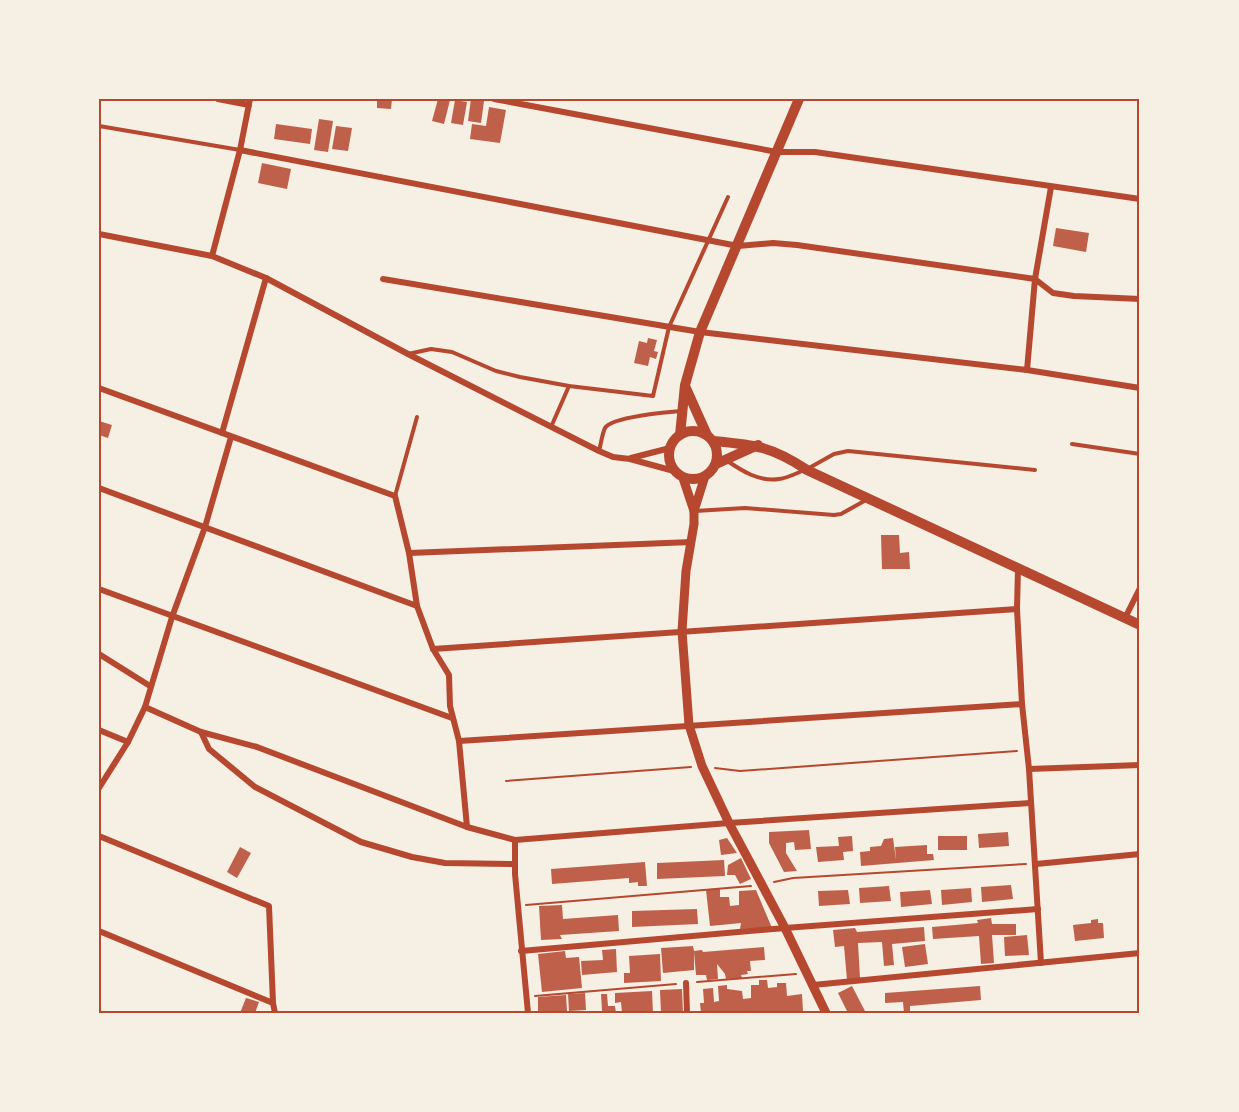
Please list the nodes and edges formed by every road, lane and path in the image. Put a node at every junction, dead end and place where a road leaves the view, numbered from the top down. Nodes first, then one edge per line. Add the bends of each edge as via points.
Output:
1 (218, 99) edge
2 (494, 99) edge
3 (799, 99) edge
4 (250, 102) edge
5 (99, 126) edge
6 (240, 150) junction
7 (777, 152) junction
8 (1051, 187) junction
9 (728, 197) dead end
10 (1140, 199) edge
11 (99, 234) edge
12 (710, 240) junction
13 (738, 246) junction
14 (212, 256) junction
15 (266, 278) junction
16 (383, 279) dead end
17 (1035, 279) junction
18 (1140, 299) edge
19 (669, 327) junction
20 (700, 332) junction
21 (408, 354) junction
22 (1027, 370) junction
23 (685, 385) junction
24 (569, 386) junction
25 (99, 388) edge
26 (1140, 388) edge
27 (682, 411) junction
28 (417, 417) dead end
29 (551, 427) junction
30 (222, 433) junction
31 (680, 435) junction
32 (231, 437) junction
33 (710, 438) junction
34 (1072, 444) dead end
35 (758, 445) junction
36 (670, 448) junction
37 (599, 451) junction
38 (1140, 454) edge
39 (630, 459) junction
40 (721, 462) junction
41 (807, 470) junction
42 (1035, 470) dead end
43 (679, 474) junction
44 (705, 477) junction
45 (99, 488) edge
46 (395, 496) junction
47 (870, 499) junction
48 (694, 511) junction
49 (205, 527) junction
50 (693, 542) junction
51 (409, 553) junction
52 (1018, 567) junction
53 (1140, 588) edge
54 (99, 589) edge
55 (417, 606) junction
56 (1017, 609) junction
57 (172, 617) junction
58 (1125, 618) junction
59 (1140, 625) edge
60 (682, 632) junction
61 (433, 649) junction
62 (99, 654) edge
63 (150, 686) junction
64 (1022, 704) junction
65 (145, 707) junction
66 (452, 718) junction
67 (689, 725) junction
68 (99, 730) edge
69 (201, 732) junction
70 (459, 741) junction
71 (128, 742) junction
72 (1027, 750) junction
73 (1140, 765) edge
74 (702, 766) junction
75 (1029, 769) junction
76 (506, 781) dead end
77 (99, 788) edge
78 (1030, 803) junction
79 (729, 823) junction
80 (467, 827) junction
81 (99, 836) edge
82 (515, 840) junction
83 (1140, 854) edge
84 (514, 864) junction
85 (1036, 864) junction
86 (761, 885) junction
87 (518, 906) junction
88 (1038, 909) junction
89 (785, 928) junction
90 (99, 931) edge
91 (521, 951) junction
92 (1140, 953) edge
93 (1041, 963) junction
94 (806, 973) junction
95 (686, 983) junction
96 (813, 985) junction
97 (526, 997) junction
98 (273, 1003) junction
99 (275, 1013) edge
100 (528, 1013) edge
101 (687, 1013) edge
102 (826, 1013) edge

1 - 4 street
2 - 7 street
3 - 7 main road
4 - 6 street
5 - 6 lane
6 - 12 street
6 - 14 street
7 - 8 street via 815,152
7 - 13 main road
8 - 10 street
8 - 17 street
9 - 12 lane
11 - 14 street
12 - 13 street
12 - 19 lane
13 - 17 street via 797,245
13 - 20 main road
14 - 15 street
15 - 21 street
15 - 30 street
16 - 19 street
17 - 18 street via 1053,293
17 - 22 street
19 - 20 street
19 - 24 lane via 653,396
20 - 22 street
20 - 23 main road
21 - 24 lane via 431,349 452,352 496,371
21 - 29 street
22 - 26 street
23 - 27 main road
23 - 33 main road
24 - 29 lane
25 - 30 street
27 - 31 main road
27 - 37 lane via 612,422 606,427
28 - 46 lane
29 - 37 street
30 - 32 street
31 - 33 main road via 693,431
31 - 36 main road
32 - 46 street
32 - 49 street
33 - 35 main road
33 - 40 main road
34 - 38 lane
35 - 40 main road
35 - 41 main road via 785,455
36 - 39 street
36 - 43 main road via 670,463
37 - 39 street
39 - 43 street
40 - 41 lane via 759,478 779,479
40 - 44 main road
41 - 42 lane via 834,454 848,451
41 - 47 main road
43 - 44 main road via 697,480
43 - 48 street
44 - 48 street
45 - 49 street
46 - 51 street
47 - 48 lane via 834,515 745,508
47 - 52 main road
48 - 50 street
49 - 55 street
49 - 57 street
50 - 51 street
50 - 60 street via 686,571
51 - 55 street
52 - 56 street
52 - 58 main road
53 - 58 street
54 - 57 street
55 - 61 street
56 - 60 street
56 - 64 street
57 - 63 street
57 - 66 street
58 - 59 main road
60 - 61 street
60 - 67 street
61 - 66 street via 449,675
62 - 63 street
63 - 65 street
64 - 67 street
64 - 72 street
65 - 69 street
65 - 71 street
66 - 70 street
67 - 70 street
67 - 74 street
68 - 71 street
69 - 80 street via 257,747
69 - 84 street via 209,749 255,787 361,842 445,863
70 - 80 street
71 - 77 street
72 - 74 path via 740,771
72 - 75 street
73 - 75 street
74 - 76 path
74 - 79 street
75 - 78 street
78 - 79 street
78 - 85 street
79 - 82 street
79 - 86 street
80 - 82 street
81 - 98 street via 269,906
82 - 84 street
83 - 85 street
84 - 87 street
85 - 86 path via 794,878
85 - 88 street
86 - 87 path
86 - 89 street
87 - 91 street
88 - 89 street
88 - 93 street
89 - 91 street
89 - 94 street
90 - 98 street
91 - 97 street
92 - 93 street
93 - 96 street
94 - 95 path
94 - 96 street
95 - 97 path
95 - 101 street
96 - 102 street
97 - 100 street
98 - 99 street

